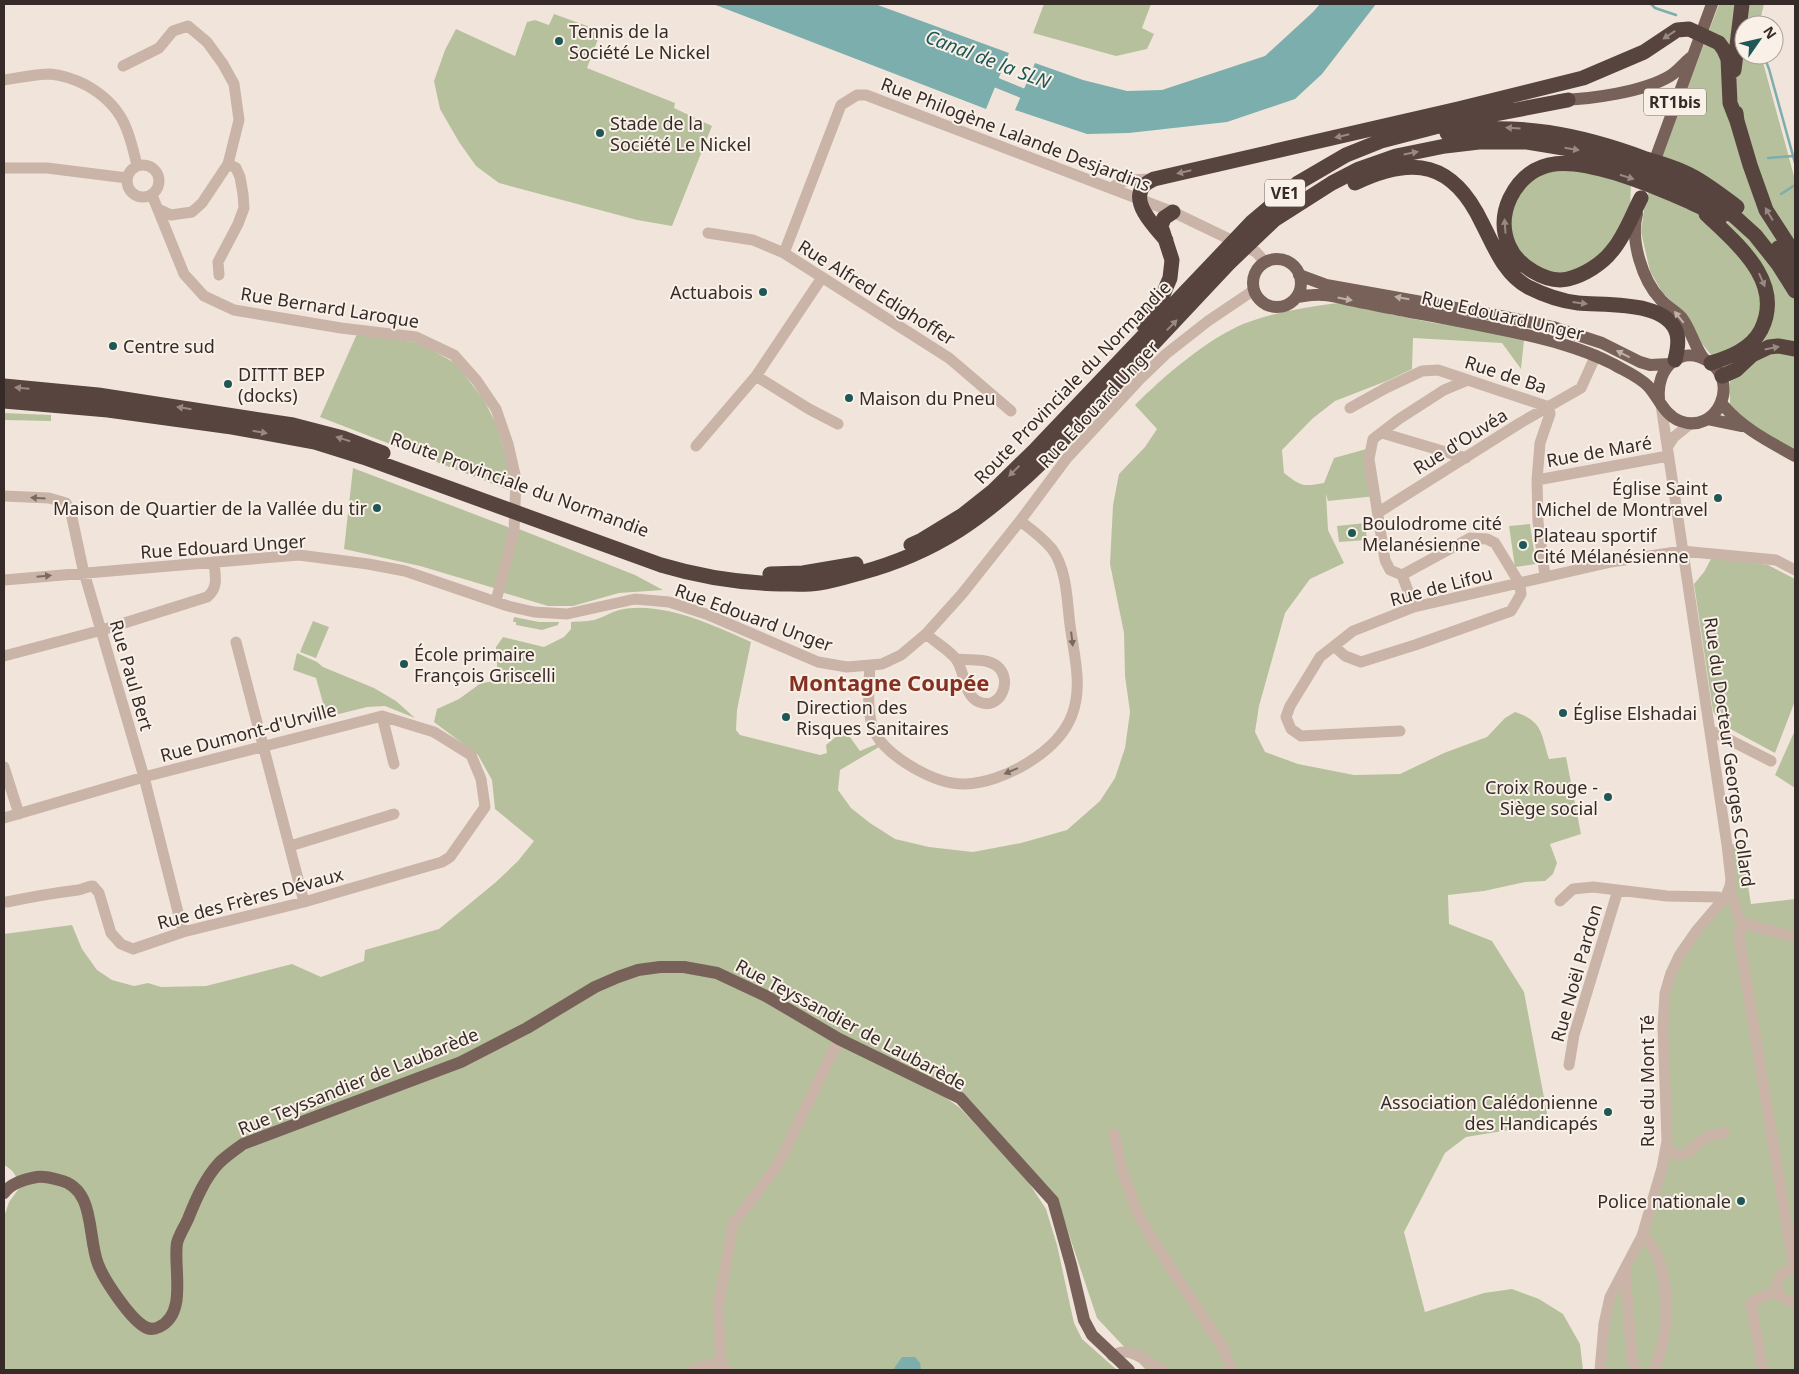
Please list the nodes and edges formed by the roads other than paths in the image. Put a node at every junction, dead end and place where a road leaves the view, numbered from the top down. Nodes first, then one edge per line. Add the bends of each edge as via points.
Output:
1 (1742, 4) edge
2 (1710, 7) edge
3 (1693, 52) junction
4 (122, 66) dead end
5 (4, 80) edge
6 (1568, 100) junction
7 (1458, 109) junction
8 (1737, 121) junction
9 (228, 164) junction
10 (137, 166) junction
11 (4, 168) edge
12 (1321, 170) junction
13 (127, 178) junction
14 (1154, 179) junction
15 (1112, 188) junction
16 (152, 195) junction
17 (1642, 195) junction
18 (1139, 199) junction
19 (1695, 205) junction
20 (158, 209) junction
21 (1173, 212) junction
22 (1274, 220) junction
23 (1482, 222) junction
24 (1257, 226) junction
25 (1634, 226) junction
26 (708, 234) dead end
27 (1166, 240) junction
28 (784, 253) junction
29 (1795, 255) edge
30 (1223, 261) junction
31 (1266, 262) junction
32 (1795, 272) edge
33 (219, 275) dead end
34 (1300, 275) junction
35 (821, 278) junction
36 (1254, 290) junction
37 (1795, 291) edge
38 (1297, 297) junction
39 (1795, 305) edge
40 (1795, 349) edge
41 (1596, 355) junction
42 (1120, 360) junction
43 (1707, 361) junction
44 (1672, 362) junction
45 (756, 376) junction
46 (1722, 376) junction
47 (1468, 380) junction
48 (4, 386) edge
49 (4, 401) edge
50 (1660, 402) junction
51 (1722, 404) junction
52 (1549, 407) junction
53 (1350, 408) dead end
54 (4, 409) edge
55 (1011, 411) dead end
56 (148, 415) junction
57 (1708, 419) junction
58 (838, 424) dead end
59 (1690, 424) junction
60 (1744, 427) junction
61 (1382, 433) junction
62 (696, 446) dead end
63 (1668, 451) junction
64 (1795, 456) edge
65 (1466, 458) junction
66 (1537, 480) junction
67 (4, 496) edge
68 (1379, 512) junction
69 (1020, 521) junction
70 (1682, 551) junction
71 (214, 562) junction
72 (1795, 570) edge
73 (84, 573) junction
74 (1402, 575) junction
75 (1545, 576) junction
76 (4, 580) edge
77 (1520, 584) junction
78 (496, 601) junction
79 (1414, 607) junction
80 (102, 630) junction
81 (926, 634) junction
82 (236, 642) dead end
83 (1335, 647) junction
84 (4, 656) edge
85 (956, 659) junction
86 (870, 665) junction
87 (382, 716) junction
88 (1710, 730) junction
89 (1400, 731) dead end
90 (262, 746) junction
91 (1771, 761) dead end
92 (394, 764) dead end
93 (4, 767) edge
94 (144, 777) junction
95 (19, 814) junction
96 (394, 814) dead end
97 (4, 818) edge
98 (290, 846) junction
99 (1618, 890) junction
100 (1729, 890) junction
101 (1560, 901) dead end
102 (1722, 901) junction
103 (7, 902) dead end
104 (304, 902) junction
105 (1742, 923) junction
106 (183, 932) junction
107 (1795, 937) edge
108 (839, 1039) junction
109 (1569, 1065) dead end
110 (1724, 1133) dead end
111 (1114, 1134) dead end
112 (1665, 1151) junction
113 (4, 1193) edge
114 (1642, 1236) junction
115 (1625, 1270) junction
116 (1795, 1270) edge
117 (1778, 1291) junction
118 (1795, 1302) edge
119 (1112, 1356) junction
120 (723, 1366) edge
121 (693, 1370) edge
122 (1129, 1370) edge
123 (1162, 1370) edge
124 (1232, 1370) edge
125 (1600, 1370) edge
126 (1636, 1370) edge
127 (1654, 1370) edge
128 (1763, 1370) edge

1 - 8 highway via 1733,81
2 - 3 main road, RT1bis
3 - 6 main road via 1671,76 1648,86
3 - 17 main road, RT1bis
4 - 9 street via 159,48 173,30 188,26 207,42 234,84 239,120
5 - 10 street via 50,74 78,81 102,94 126,126
6 - 7 main road
6 - 12 highway via 1381,140
8 -> 7 highway via 1730,103 1728,59 1724,50 1718,43 1689,29 1677,30 1644,52 1583,78
7 -> 14 highway
29 -> 8 highway via 1766,210
9 - 20 street via 202,204 192,212 171,215
9 - 33 street via 236,168 240,177 244,208 218,262
10 - 13 street
10 - 16 street via 152,168 158,176 158,187
11 - 13 street via 47,168
12 - 24 highway, VE1 via 1298,183
32 -> 12 highway via 1768,234 1742,210 1687,173 1574,136 1503,128 1464,130 1394,145
13 - 16 street via 132,193 141,197
14 - 15 street via 1119,182
14 - 18 highway via 1142,188
15 - 18 street, Rue Philogène Lalande Desjardins
15 - 28 street, Rue Philogène Lalande Desjardins via 893,104 857,95 841,105
16 - 20 street, Rue Bernard Laroque
17 -> 19 highway via 1613,250 1594,268 1566,280 1531,270 1520,262 1509,246 1504,230 1508,202 1526,175 1543,166 1562,163 1594,167 1631,178
17 - 25 main road, RT1bis
18 - 21 street, Rue Philogène Lalande Desjardins
18 - 27 highway
19 - 39 highway via 1714,213 1741,233 1758,250
19 -> 43 highway via 1735,242 1760,276 1768,295 1765,321 1759,333 1740,351 1722,360
20 - 78 street, Rue Bernard Laroque via 184,274 204,296 234,310 416,337 454,355 478,381 496,409 516,479 514,530
21 - 27 highway via 1164,218 1161,226
21 - 31 street, Rue Philogène Lalande Desjardins via 1256,252
22 - 23 highway via 1366,178 1396,168 1422,166 1446,176 1457,185
22 - 24 highway, Route Provinciale du Normandie
22 -> 37 highway, Route Provinciale du Normandie via 1332,183 1396,156 1479,142 1527,142 1582,151 1677,182 1704,196 1755,235
23 - 25 highway via 1504,253 1525,274 1536,283 1560,288 1580,286 1608,269 1619,257
23 -> 44 highway via 1499,257 1524,285 1554,298 1640,307 1664,317 1677,335
24 - 30 highway, Route Provinciale du Normandie
43 -> 25 main road via 1697,349 1682,318 1662,301 1648,281 1640,263
26 - 28 street, Rue Alfred Edighoffer via 753,240
27 - 42 highway via 1172,260 1170,278 1162,297
28 - 35 street, Rue Alfred Edighoffer
30 - 42 highway, Route Provinciale du Normandie
56 -> 30 highway, Route Provinciale du Normandie via 316,442 616,550 695,575 760,584 825,582 887,566 949,537 981,516 1043,461
31 - 34 main road via 1284,260
31 - 36 main road via 1255,274
34 - 38 main road via 1301,287
44 -> 34 main road, Rue Edouard Unger via 1650,365 1602,343 1553,327 1326,285
35 - 45 street
35 - 55 street, Rue Alfred Edighoffer via 949,358
36 - 38 main road via 1263,303 1278,308
36 - 69 street, Rue Edouard Unger via 1166,354 1140,379 1067,458
38 -> 41 main road, Rue Edouard Unger via 1324,295 1456,320 1548,339
46 -> 40 highway via 1769,347
41 - 50 main road, Rue Edouard Unger via 1636,376
41 - 52 street, Rue d'Ouvéa via 1581,388
42 -> 48 highway, Route Provinciale du Normandie via 992,492 941,529 887,555 847,567 762,574 696,565 586,532 344,438 293,425 98,395
43 - 44 main road via 1694,356
43 - 46 main road
44 - 50 main road via 1659,379
45 - 58 street
45 - 62 street
46 - 51 main road via 1725,392
47 - 52 street, Rue de Ba
47 - 53 street, Rue de Ba via 1438,370 1422,371
47 - 61 street via 1444,390
49 - 56 highway, Route Provinciale du Normandie
50 - 59 main road via 1673,418
50 - 63 street, Rue du Docteur Georges Collard
51 - 57 main road
51 - 60 main road
52 - 65 street, Rue d'Ouvéa
52 - 66 street, Rue de Ba via 1550,414 1540,443
54 - 56 highway via 110,416
57 - 59 main road
57 - 60 main road
59 - 63 street via 1678,433
60 - 64 main road
61 - 65 street
61 - 68 street via 1373,439 1369,460
63 - 66 street, Rue de Maré
63 - 70 street, Rue du Docteur Georges Collard
65 - 68 street, Rue d'Ouvéa
66 - 75 street, Rue de Ba
73 -> 67 street, Rue Paul Bert via 66,503 48,498
68 - 74 street via 1385,560 1390,570
69 - 81 street, Rue Edouard Unger
69 -> 86 street via 1051,547 1060,565 1078,684 1072,715 1063,732 1047,750 1022,766 991,779 965,784 945,782 922,773 892,753 875,732 869,708
70 - 72 street, Rue de Lifou via 1776,560
70 - 75 street, Rue de Lifou
70 - 88 street, Rue du Docteur Georges Collard
71 - 73 street, Rue Edouard Unger
71 - 78 street, Rue Edouard Unger via 299,555 368,564 430,578
71 - 80 street via 216,585 207,597
76 -> 73 street, Rue Edouard Unger
73 - 80 street, Rue Paul Bert
74 - 77 street via 1470,538 1476,538 1495,543
74 - 79 street
75 - 77 street, Rue de Lifou
77 - 79 street, Rue de Lifou
77 - 83 street via 1521,594 1511,611 1415,646 1361,662 1345,656
78 - 86 street, Rue Edouard Unger via 534,612 559,614 635,599 669,602 706,614 818,662 847,667
79 - 83 street, Rue de Lifou via 1354,631
80 - 84 street
80 - 94 street, Rue Paul Bert
81 - 85 street
81 - 86 street, Rue Edouard Unger via 901,655 882,664
82 - 90 street
83 - 89 street, Rue de Lifou via 1320,657 1290,706 1286,717 1291,729 1300,736
85 - 85 street via 972,697 991,703 1001,696 1006,686 998,667
87 - 90 street, Rue Dumont-d'Urville
87 - 92 street
87 - 104 street, Rue des Frères Dévaux via 434,732 471,755 481,779 485,807 450,857 432,866
88 - 91 street
88 - 100 street, Rue du Docteur Georges Collard via 1727,845
90 - 94 street, Rue Dumont-d'Urville
90 - 98 street
93 - 95 street
94 - 95 street, Rue Dumont-d'Urville
94 - 106 street, Rue Paul Bert
95 - 97 street, Rue Dumont-d'Urville
96 - 98 street
98 - 104 street
99 - 101 street via 1593,886 1573,889
99 - 102 street via 1667,896 1718,897
99 - 109 street, Rue Noël Pardon via 1574,1035
100 - 102 street, Rue du Mont Té
100 - 105 street, Rue du Docteur Georges Collard
102 - 112 street, Rue du Mont Té via 1679,956 1665,993
103 - 106 street, Rue des Frères Dévaux via 93,886 99,894 110,933 121,944 133,949
104 - 106 street, Rue des Frères Dévaux
105 - 107 street
105 - 116 street, Rue du Docteur Georges Collard via 1740,943
108 - 113 main road, Rue Teyssandier de Laubarède via 766,996 717,974 684,967 660,967 618,977 461,1062 243,1144 219,1163 200,1191 177,1242 175,1308 170,1320 151,1329 142,1326 106,1280 98,1263 82,1195 74,1187 43,1176 16,1183
108 - 119 main road, Rue Teyssandier de Laubarède via 960,1098 1053,1201 1084,1320 1092,1335
108 - 120 street via 778,1165 733,1224 718,1307
110 - 112 street via 1700,1141 1688,1153 1679,1155
111 - 124 street via 1122,1172 1138,1214 1223,1348
112 - 114 street, Rue du Mont Té
114 - 115 street, Rue du Mont Té
114 - 127 street via 1650,1244 1659,1264 1666,1302 1665,1330
115 - 125 street, Rue du Mont Té via 1609,1302
115 - 126 street via 1632,1358
116 - 117 street via 1780,1276
117 - 118 street via 1785,1300
117 - 128 street via 1751,1303
119 - 122 main road, Rue Teyssandier de Laubarède
119 - 123 street via 1121,1351 1130,1352
120 - 121 street

